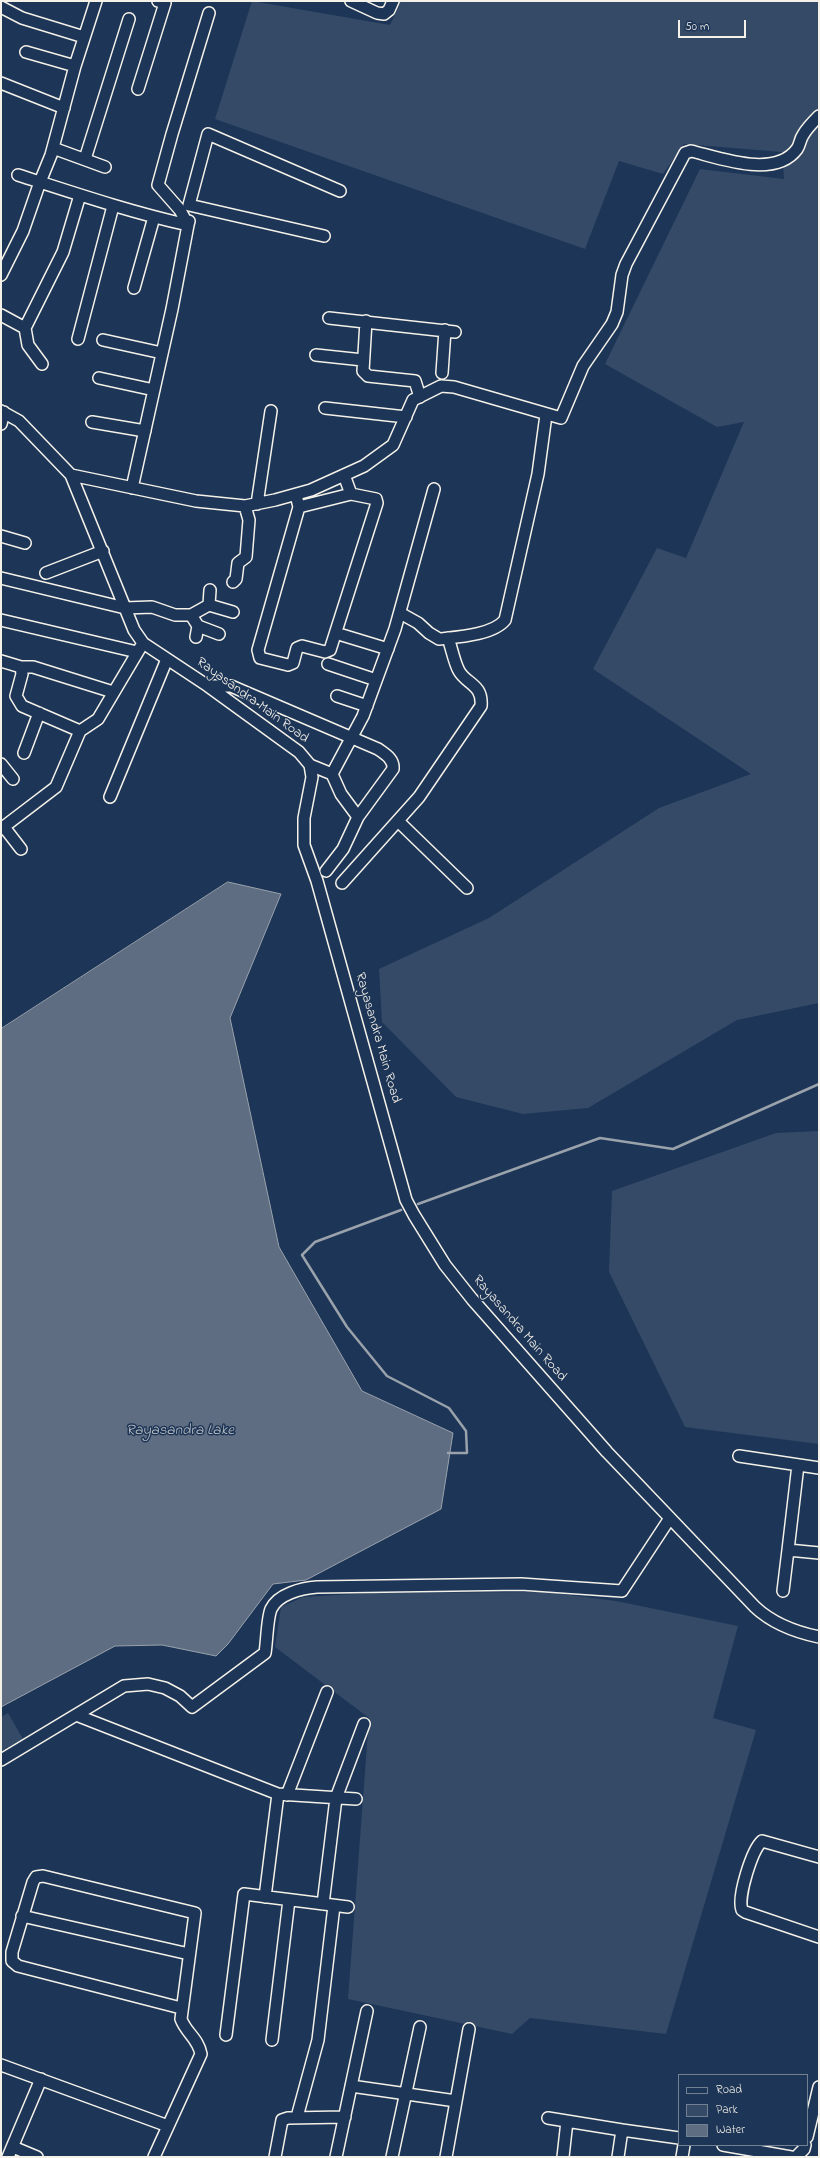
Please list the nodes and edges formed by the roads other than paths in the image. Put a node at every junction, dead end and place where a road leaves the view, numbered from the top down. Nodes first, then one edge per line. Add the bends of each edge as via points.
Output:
1 (96, 1) edge
2 (158, 1) edge
3 (351, 1) edge
4 (393, 1) edge
5 (1, 7) edge
6 (209, 13) dead end
7 (129, 19) dead end
8 (84, 37) junction
9 (26, 52) dead end
10 (75, 66) junction
11 (1, 83) edge
12 (138, 89) dead end
13 (64, 108) junction
14 (819, 116) edge
15 (53, 148) junction
16 (85, 159) junction
17 (105, 167) dead end
18 (18, 175) dead end
19 (40, 182) junction
20 (340, 191) dead end
21 (80, 195) junction
22 (113, 206) junction
23 (195, 207) junction
24 (154, 217) junction
25 (188, 225) junction
26 (324, 236) dead end
27 (1, 275) edge
28 (134, 288) dead end
29 (1, 315) edge
30 (329, 318) dead end
31 (366, 321) junction
32 (25, 328) junction
33 (78, 339) dead end
34 (103, 340) dead end
35 (162, 353) junction
36 (316, 355) dead end
37 (363, 360) junction
38 (42, 364) dead end
39 (442, 373) dead end
40 (99, 378) dead end
41 (154, 390) junction
42 (420, 397) junction
43 (325, 408) dead end
44 (271, 411) dead end
45 (3, 412) edge
46 (546, 415) junction
47 (406, 417) junction
48 (92, 422) dead end
49 (1, 424) edge
50 (145, 431) junction
51 (71, 474) junction
52 (344, 475) junction
53 (132, 488) junction
54 (434, 490) dead end
55 (351, 494) junction
56 (296, 495) junction
57 (257, 504) junction
58 (245, 506) junction
59 (299, 507) junction
60 (1, 536) edge
61 (25, 543) dead end
62 (103, 551) junction
63 (46, 573) dead end
64 (1, 578) edge
65 (233, 582) dead end
66 (210, 590) dead end
67 (209, 605) junction
68 (125, 608) junction
69 (233, 612) dead end
70 (400, 614) junction
71 (191, 615) junction
72 (1, 620) edge
73 (198, 626) junction
74 (219, 634) dead end
75 (342, 635) dead end
76 (196, 637) dead end
77 (448, 638) junction
78 (143, 643) junction
79 (388, 649) junction
80 (136, 652) junction
81 (167, 659) junction
82 (1, 661) edge
83 (328, 664) dead end
84 (21, 668) junction
85 (376, 680) junction
86 (208, 686) junction
87 (113, 692) junction
88 (337, 696) dead end
89 (367, 706) junction
90 (39, 713) junction
91 (80, 731) junction
92 (351, 738) junction
93 (24, 753) dead end
94 (1, 764) edge
95 (310, 765) junction
96 (332, 774) junction
97 (13, 779) dead end
98 (110, 797) dead end
99 (358, 818) junction
100 (398, 821) junction
101 (2, 828) edge
102 (21, 849) dead end
103 (326, 871) dead end
104 (342, 883) dead end
105 (467, 888) dead end
106 (739, 1456) dead end
107 (798, 1465) junction
108 (819, 1468) edge
109 (670, 1518) junction
110 (788, 1550) junction
111 (819, 1553) edge
112 (783, 1591) dead end
113 (819, 1637) edge
114 (327, 1692) dead end
115 (76, 1715) junction
116 (364, 1724) dead end
117 (1, 1760) edge
118 (282, 1795) junction
119 (336, 1798) junction
120 (356, 1799) dead end
121 (819, 1857) edge
122 (265, 1897) junction
123 (289, 1900) junction
124 (329, 1905) junction
125 (348, 1907) dead end
126 (22, 1916) junction
127 (819, 1937) edge
128 (189, 1954) junction
129 (181, 2008) junction
130 (367, 2011) dead end
131 (420, 2027) dead end
132 (469, 2029) dead end
133 (226, 2035) dead end
134 (272, 2040) dead end
135 (1, 2065) edge
136 (41, 2079) junction
137 (351, 2086) junction
138 (819, 2087) edge
139 (406, 2094) junction
140 (456, 2101) junction
141 (297, 2117) junction
142 (345, 2117) junction
143 (548, 2118) dead end
144 (567, 2121) junction
145 (168, 2126) junction
146 (622, 2130) junction
147 (808, 2133) edge
148 (678, 2138) edge
149 (684, 2146) edge
150 (725, 2146) edge
151 (805, 2146) edge
152 (10, 2152) edge
153 (735, 2152) edge
154 (37, 2157) edge
155 (154, 2157) edge
156 (275, 2157) edge
157 (336, 2157) edge
158 (392, 2157) edge
159 (446, 2157) edge
160 (563, 2157) edge
161 (618, 2157) edge
162 (682, 2157) edge
163 (787, 2157) edge
164 (791, 2157) edge
165 (796, 2157) edge

1 - 8 street
2 - 12 street via 165,3
3 - 4 street via 384,14
5 - 8 street via 22,18
6 - 25 street via 158,185 180,210
7 - 16 street
8 - 10 street
9 - 10 street
10 - 13 street
11 - 13 street
13 - 15 street
14 - 46 street via 803,133 797,149 787,158 771,165 757,166 691,151 685,153 626,264 617,312 612,324 583,366 564,414 561,418
15 - 16 street
15 - 19 street
16 - 17 street
18 - 19 street
19 - 21 street
19 - 27 street via 23,231
20 - 23 street via 208,134 189,205
21 - 22 street
21 - 32 street via 64,252
22 - 24 street
22 - 33 street
23 - 25 street
23 - 26 street
24 - 25 street
24 - 28 street
25 - 35 street
29 - 32 street
30 - 31 street
31 - 37 street
31 - 39 street via 450,331
32 - 38 street via 28,345
34 - 35 street
35 - 41 street
36 - 37 street
37 - 42 street via 363,371 368,376 415,381
40 - 41 street
41 - 50 street
42 - 46 street via 441,386 454,387
42 - 47 street via 413,400
43 - 47 street
44 - 57 street
45 - 49 street
45 - 51 street, Rayasandra Main Road via 19,421
46 - 77 street via 536,480 505,620 493,629
47 - 52 street via 393,445 364,466
48 - 50 street
50 - 53 street
51 - 53 street
51 - 62 street, Rayasandra Main Road
52 - 55 street
52 - 56 street
53 - 58 street via 196,501
54 - 70 street
55 - 59 street
55 - 59 street via 376,499 377,503 330,650 325,652 302,646 297,648 293,662 288,665 260,658 258,650
56 - 57 street
56 - 59 street
57 - 58 street
58 - 65 street via 249,520 246,557 238,564 236,579
60 - 61 street
62 - 63 street
62 - 68 street, Rayasandra Main Road
64 - 68 street
66 - 67 street
67 - 69 street
67 - 71 street
68 - 71 street via 152,607 175,615
68 - 78 street, Rayasandra Main Road via 134,630
70 - 77 street via 418,622 439,639
70 - 79 street
71 - 73 street
72 - 80 street
73 - 74 street
73 - 76 street
75 - 79 street
77 - 100 street via 459,672 473,683 482,699 481,706 419,797
78 - 80 street
78 - 81 street, Rayasandra Main Road
79 - 85 street
80 - 87 street
81 - 86 street, Rayasandra Main Road
81 - 98 street
82 - 84 street
83 - 85 street
84 - 87 street via 33,666
84 - 90 street via 17,701
85 - 89 street
86 - 92 street via 231,686
86 - 95 street, Rayasandra Main Road via 299,752
87 - 91 street via 98,719
88 - 89 street
89 - 92 street
90 - 91 street
90 - 93 street
91 - 101 street via 56,787
92 - 96 street
92 - 99 street via 378,749 389,756 394,764
94 - 97 street
95 - 96 street
95 - 109 street, Rayasandra Main Road via 312,777 304,818 304,846 317,881 406,1200 445,1265 472,1299 606,1452
96 - 99 street via 341,794
99 - 103 street via 343,849
100 - 104 street
100 - 105 street
101 - 102 street
106 - 107 street
107 - 108 street
107 - 110 street
109 - 113 street, Rayasandra Main Road via 758,1610 788,1629
109 - 115 street via 622,1591 521,1584 302,1589 287,1595 271,1609 265,1653 192,1707 172,1691 157,1685 140,1683 124,1686
110 - 111 street
110 - 112 street
114 - 118 street
115 - 117 street
115 - 118 street
116 - 119 street
118 - 119 street
118 - 122 street
119 - 120 street
119 - 124 street
121 - 127 street via 762,1841 756,1850 740,1899 742,1910 745,1912
122 - 123 street
122 - 133 street via 244,1894
123 - 124 street
123 - 134 street
124 - 125 street
124 - 141 street via 318,2040
126 - 128 street
126 - 128 street via 33,1882 36,1877 43,1876 190,1910 195,1913
126 - 129 street via 12,1952 12,1961 18,1966
128 - 129 street
129 - 145 street via 184,2026 199,2043 201,2054
130 - 137 street
131 - 139 street
132 - 140 street
135 - 136 street
136 - 145 street
136 - 152 street
137 - 139 street
137 - 142 street
138 - 147 street
139 - 140 street
139 - 158 street
140 - 159 street
141 - 142 street
141 - 156 street via 282,2120
142 - 157 street
143 - 144 street
144 - 146 street
144 - 160 street
145 - 155 street
146 - 148 street
146 - 161 street
149 - 162 street
150 - 153 street
151 - 165 street
152 - 154 street
153 - 163 street
163 - 164 street

